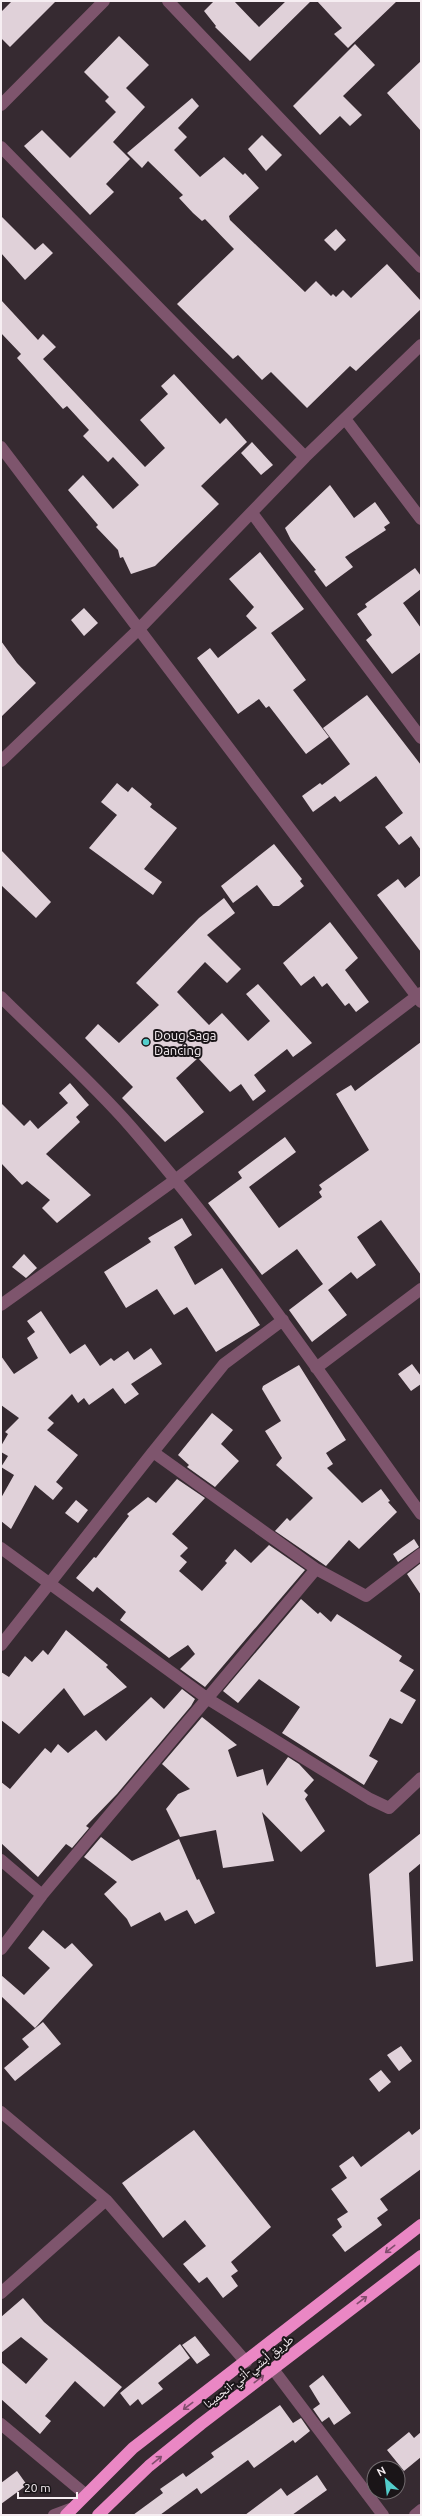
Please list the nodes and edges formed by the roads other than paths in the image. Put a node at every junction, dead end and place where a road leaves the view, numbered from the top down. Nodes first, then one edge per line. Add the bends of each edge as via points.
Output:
1 (104, 1) edge
2 (168, 1) edge
3 (1, 105) edge
4 (1, 147) edge
5 (421, 267) edge
6 (421, 345) edge
7 (346, 420) junction
8 (1, 447) edge
9 (305, 457) junction
10 (252, 513) junction
11 (421, 519) edge
12 (139, 628) junction
13 (421, 738) edge
14 (1, 761) edge
15 (1, 997) edge
16 (420, 997) edge
17 (174, 1180) junction
18 (421, 1289) edge
19 (1, 1304) edge
20 (283, 1320) junction
21 (316, 1368) junction
22 (153, 1452) junction
23 (421, 1514) edge
24 (1, 1548) edge
25 (421, 1554) edge
26 (316, 1569) junction
27 (48, 1584) junction
28 (1, 1645) edge
29 (208, 1699) junction
30 (421, 1778) edge
31 (1, 1860) edge
32 (42, 1895) junction
33 (1, 1949) edge
34 (1, 2112) edge
35 (106, 2200) junction
36 (421, 2225) edge
37 (421, 2256) edge
38 (1, 2293) edge
39 (246, 2362) junction
40 (273, 2369) junction
41 (1, 2424) edge
42 (85, 2494) junction
43 (421, 2510) edge
44 (68, 2512) edge
45 (54, 2515) edge
46 (98, 2515) edge
47 (383, 2515) edge
48 (415, 2515) edge

1 - 3 street
2 - 5 street
4 - 9 street
6 - 7 street
7 - 9 street
7 - 11 street
8 - 12 street
9 - 10 street
10 - 12 street
10 - 13 street
12 - 14 street
12 - 16 street
15 - 17 street via 130,1126
16 - 17 street
17 - 19 street
17 - 20 street
18 - 21 street
20 - 21 street
20 - 22 street via 224,1364
21 - 23 street
22 - 26 street
22 - 27 street
24 - 27 street
25 - 26 street via 366,1596
26 - 29 street
27 - 28 street
27 - 29 street
29 - 30 street via 370,1799 389,1808
29 - 32 street
31 - 32 street
32 - 33 street
34 - 35 street
35 - 38 street
35 - 39 street
36 -> 39 highway
40 -> 37 highway, طريق أبشي-أتي-انجمينا
39 -> 42 highway via 133,2448
46 -> 40 highway, طريق أبشي-أتي-انجمينا via 149,2466
40 - 47 street
41 - 42 street
42 - 44 highway
43 - 48 street
44 - 45 street

